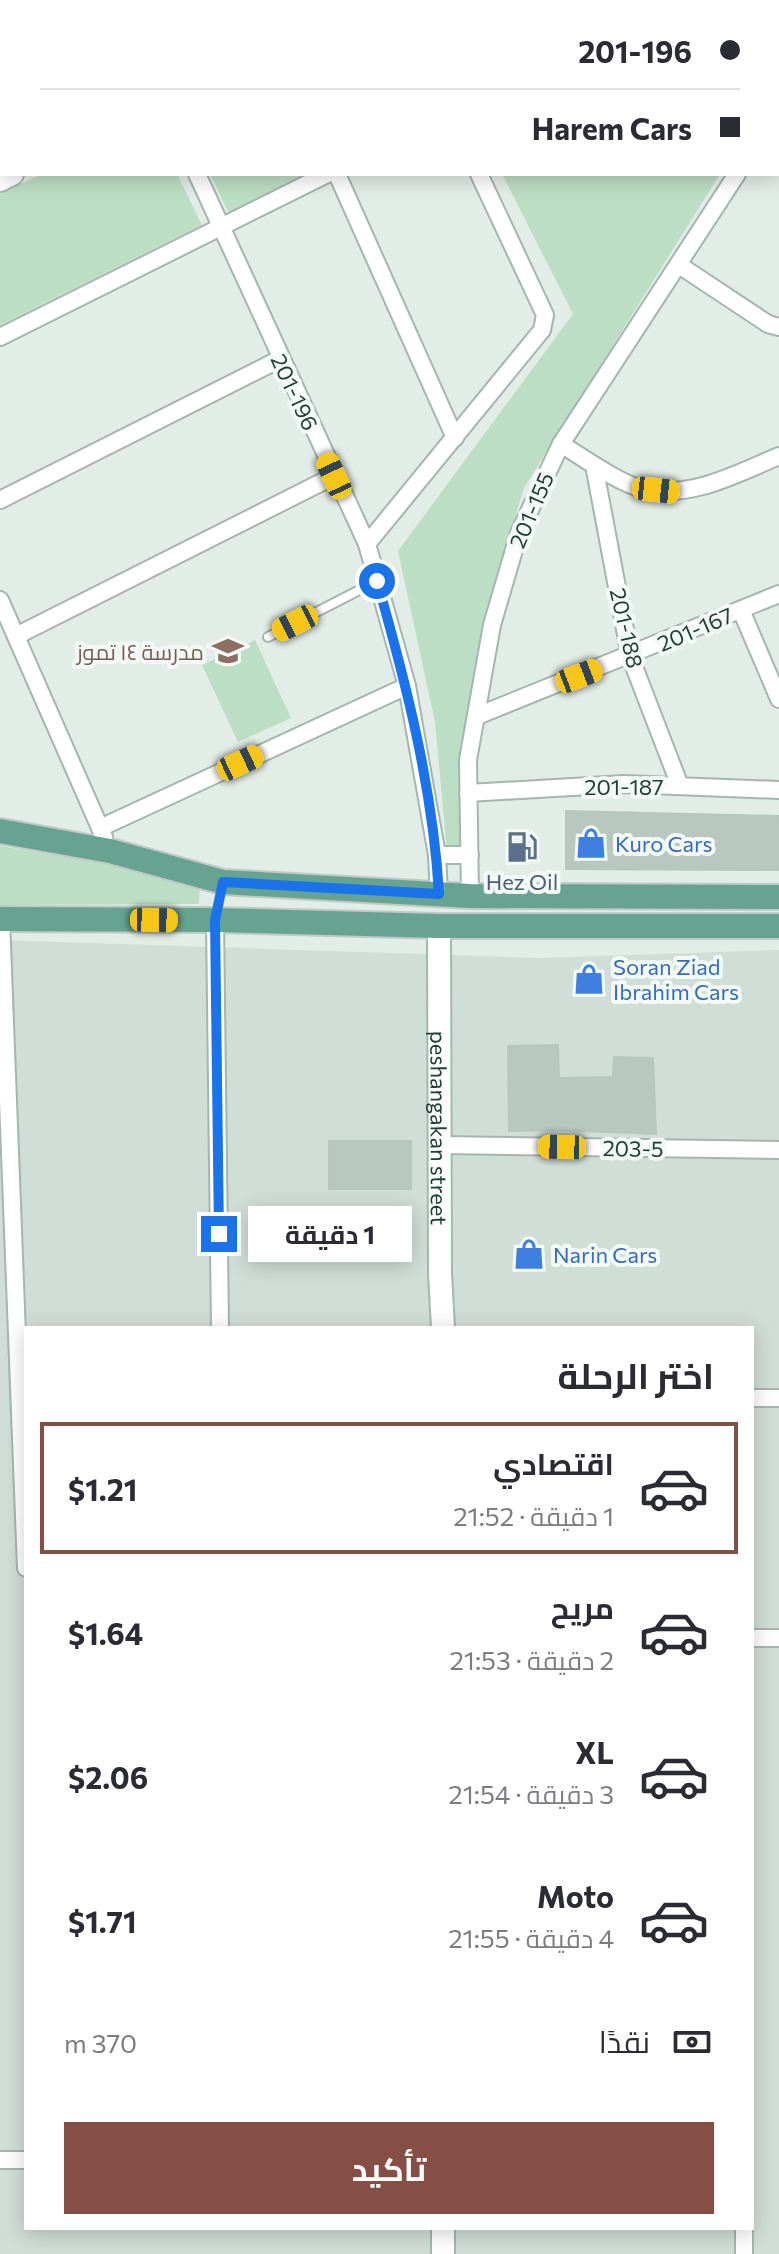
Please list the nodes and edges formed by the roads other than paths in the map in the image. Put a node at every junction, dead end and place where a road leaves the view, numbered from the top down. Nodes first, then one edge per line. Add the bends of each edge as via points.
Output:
1 (198, 176) edge
2 (323, 176) edge
3 (338, 176) edge
4 (480, 176) edge
5 (736, 176) edge
6 (222, 229) junction
7 (679, 265) junction
8 (777, 331) edge
9 (0, 337) edge
10 (280, 359) junction
11 (455, 438) junction
12 (561, 444) junction
13 (779, 456) edge
14 (594, 465) junction
15 (334, 476) junction
16 (0, 500) edge
17 (367, 544) junction
18 (377, 581) junction
19 (779, 594) edge
20 (0, 600) edge
21 (741, 610) junction
22 (16, 636) junction
23 (268, 637) dead end
24 (630, 656) junction
25 (407, 686) junction
26 (779, 699) edge
27 (477, 716) junction
28 (680, 786) junction
29 (779, 790) edge
30 (468, 793) junction
31 (100, 828) junction
32 (0, 831) edge
33 (110, 851) junction
34 (437, 855) junction
35 (470, 855) junction
36 (223, 882) junction
37 (439, 894) junction
38 (470, 896) junction
39 (779, 897) edge
40 (1, 919) edge
41 (215, 920) junction
42 (439, 926) junction
43 (779, 926) edge
44 (439, 1145) junction
45 (779, 1150) edge
46 (220, 1326) edge
47 (443, 1326) edge
48 (22, 1357) edge
49 (754, 1398) edge
50 (779, 1398) edge
51 (24, 1462) edge
52 (754, 1638) edge
53 (779, 1638) edge
54 (0, 2160) edge
55 (24, 2160) edge
56 (443, 2230) edge
57 (744, 2230) edge
58 (443, 2254) edge
59 (744, 2254) edge

1 - 6 street, 201-196
2 - 6 street
3 - 11 street
4 - 11 street via 545,315 542,330
5 - 7 street, 201-155
6 - 9 street
6 - 10 street, 201-196
7 - 8 street
7 - 12 street, 201-155
10 - 15 street, 201-196
10 - 16 street
11 - 17 street
12 - 14 street
12 - 27 street, 201-155 via 509,562
13 - 14 street via 703,487 672,492 640,489
14 - 24 street, 201-188
15 - 17 street, 201-196
15 - 22 street
17 - 18 street, 201-196
18 - 23 lane
18 - 25 street, 201-196
19 - 21 street, 201-167
20 - 22 street
21 - 24 street, 201-167
21 - 26 street
22 - 31 street
24 - 27 street, 201-167
24 - 28 street, 201-188
25 - 31 street
25 - 34 street, 201-196
27 - 30 street, 201-155
28 - 29 street, 201-187
28 - 30 street, 201-187
30 - 35 street, 201-155
31 - 33 street
32 - 33 main road
33 - 36 main road
34 - 35 street
34 - 37 street, 201-196
35 - 38 street, 201-155
36 - 37 main road
36 - 41 main road
37 - 38 main road
38 - 39 main road
40 - 41 main road
40 - 48 street
41 - 42 main road
41 - 46 street
42 - 43 main road
42 - 44 street, peshangakan street
44 - 45 street, 203-5
44 - 47 street, peshangakan street
48 - 51 street
49 - 50 street
52 - 53 street
54 - 55 street
56 - 58 street
57 - 59 street

